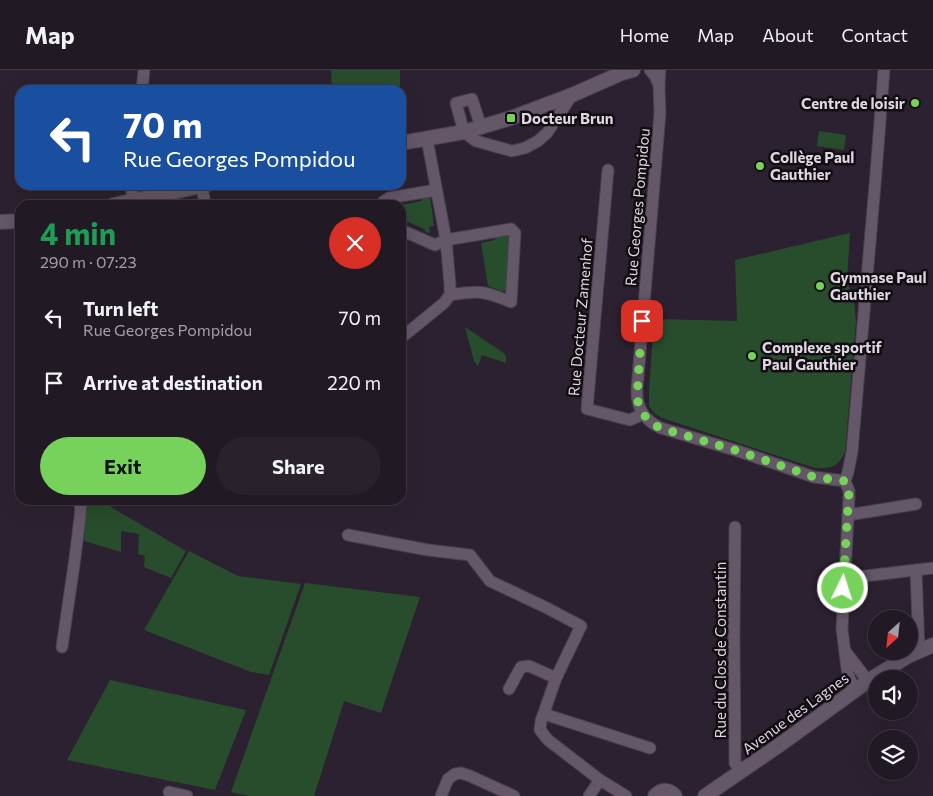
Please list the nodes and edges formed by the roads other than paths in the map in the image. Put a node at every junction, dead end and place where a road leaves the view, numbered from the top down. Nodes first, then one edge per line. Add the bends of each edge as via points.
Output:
1 (144, 70) edge
2 (650, 70) edge
3 (660, 70) edge
4 (884, 70) edge
5 (627, 71) edge
6 (142, 85) edge
7 (659, 85) junction
8 (572, 95) junction
9 (481, 128) junction
10 (464, 132) junction
11 (427, 139) junction
12 (406, 142) edge
13 (608, 170) dead end
14 (132, 190) edge
15 (180, 190) edge
16 (436, 190) junction
17 (133, 200) joint
18 (386, 200) edge
19 (0, 222) edge
20 (15, 222) edge
21 (406, 232) edge
22 (446, 240) junction
23 (450, 295) junction
24 (406, 334) edge
25 (643, 414) junction
26 (845, 481) junction
27 (916, 504) dead end
28 (81, 505) edge
29 (848, 515) junction
30 (735, 527) dead end
31 (348, 535) dead end
32 (933, 568) edge
33 (916, 570) junction
34 (865, 576) dead end
35 (933, 645) edge
36 (62, 647) dead end
37 (845, 649) junction
38 (920, 651) junction
39 (884, 670) edge
40 (556, 678) junction
41 (868, 681) joint
42 (508, 689) dead end
43 (855, 690) junction
44 (544, 714) junction
45 (650, 748) dead end
46 (740, 772) junction
47 (600, 780) junction
48 (169, 792) dead end
49 (187, 796) edge
50 (441, 796) edge
51 (514, 796) edge
52 (589, 796) edge
53 (626, 796) edge
54 (655, 796) edge
55 (675, 796) edge
56 (705, 796) edge

1 - 6 street
2 - 7 street, Rue Georges Pompidou
3 - 7 street, Rue Georges Pompidou
4 - 26 street via 852,452
5 - 8 street
7 - 25 street, Rue Georges Pompidou via 660,113 637,398
8 - 9 street
8 - 10 street via 547,133 525,148 512,151 496,148 476,141
9 - 10 street
9 - 10 street via 472,99 456,103
10 - 11 street
11 - 12 street
11 - 16 street
13 - 25 street, Rue Docteur Zamenhof via 587,409 630,420
14 - 17 street
15 - 17 street
16 - 18 street
16 - 22 street
19 - 20 street
21 - 22 street via 435,245
22 - 23 street
22 - 23 street via 510,229 515,233 512,302 486,292
23 - 24 street
25 - 26 street via 651,424 660,428 814,477
26 - 29 street via 849,491
27 - 29 street
28 - 36 street
29 - 37 street via 842,629
30 - 46 street, Rue du Clos de Constantin via 735,755
31 - 40 street via 470,555 490,581 581,626
32 - 33 street
33 - 34 street
33 - 38 street
35 - 38 street, Avenue des Lagnes
37 - 41 street
37 - 43 street via 847,670
38 - 39 street, Avenue des Lagnes
40 - 42 street via 529,666 521,666
40 - 44 street
41 - 43 street, Avenue des Lagnes
43 - 46 street, Avenue des Lagnes
44 - 45 street
44 - 47 street via 540,730 548,740
46 - 56 street, Avenue des Lagnes
47 - 52 street
47 - 53 street
48 - 49 street
50 - 51 street via 448,779 461,773
54 - 55 street via 663,790

